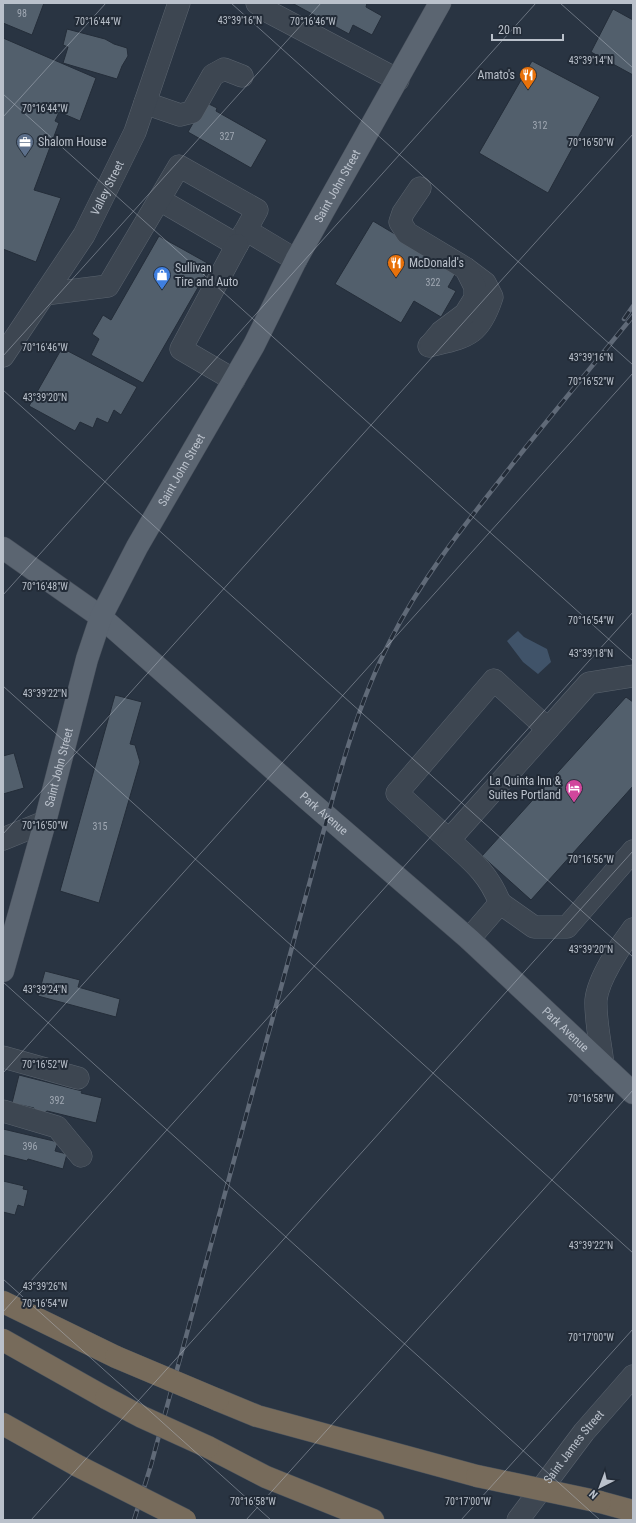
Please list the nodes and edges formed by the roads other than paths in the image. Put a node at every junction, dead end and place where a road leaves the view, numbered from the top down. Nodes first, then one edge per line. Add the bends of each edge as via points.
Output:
1 (179, 3) edge
2 (257, 3) edge
3 (278, 3) edge
4 (440, 3) edge
5 (352, 56) junction
6 (242, 76) dead end
7 (398, 80) junction
8 (145, 103) junction
9 (420, 188) dead end
10 (160, 200) junction
11 (242, 238) junction
12 (296, 260) junction
13 (465, 268) dead end
14 (45, 294) junction
15 (3, 356) edge
16 (234, 380) junction
17 (3, 548) edge
18 (101, 617) junction
19 (633, 676) edge
20 (548, 729) junction
21 (45, 822) junction
22 (3, 839) edge
23 (449, 840) junction
24 (633, 851) edge
25 (500, 903) junction
26 (633, 929) edge
27 (469, 939) junction
28 (3, 971) edge
29 (3, 1057) edge
30 (604, 1065) junction
31 (78, 1078) dead end
32 (633, 1093) edge
33 (3, 1111) edge
34 (81, 1156) dead end
35 (3, 1302) edge
36 (3, 1340) edge
37 (633, 1376) edge
38 (3, 1424) edge
39 (633, 1511) edge
40 (185, 1520) edge
41 (373, 1520) edge
42 (518, 1520) edge

1 - 8 street, Valley Street
2 - 5 street via 269,12
3 - 5 street via 348,47
4 - 7 main road, Saint John Street
5 - 7 street
6 - 8 street via 224,69 213,75 192,112 180,114
7 - 12 main road, Saint John Street
8 - 14 street, Valley Street via 135,132 84,235
9 - 13 street via 400,222 407,233
10 - 11 street
10 - 11 street via 180,166 257,210
10 - 14 street via 108,286
11 - 12 street
11 - 16 street via 181,349
12 - 16 main road, Saint John Street
14 - 15 street, Valley Street
16 - 18 main road, Saint John Street via 137,547
17 - 18 main road, Park Avenue
18 - 21 main road, Saint John Street via 87,659
18 - 27 main road, Park Avenue
19 - 20 street via 589,684
20 - 23 street
20 - 23 street via 494,680 397,793
21 - 22 street
21 - 28 main road, Saint John Street
23 - 25 street via 483,872 493,886
24 - 25 street via 567,927 534,926
25 - 27 street
26 - 30 street via 606,973 596,1000
27 - 30 main road, Park Avenue
29 - 31 street
30 - 32 main road, Park Avenue
33 - 34 street via 57,1127
35 - 39 highway, bridge via 116,1357 257,1416 477,1476
36 - 41 highway, bridge via 142,1417 208,1447 266,1478
37 - 42 street, Saint James Street via 584,1432
38 - 40 highway, bridge via 78,1466

